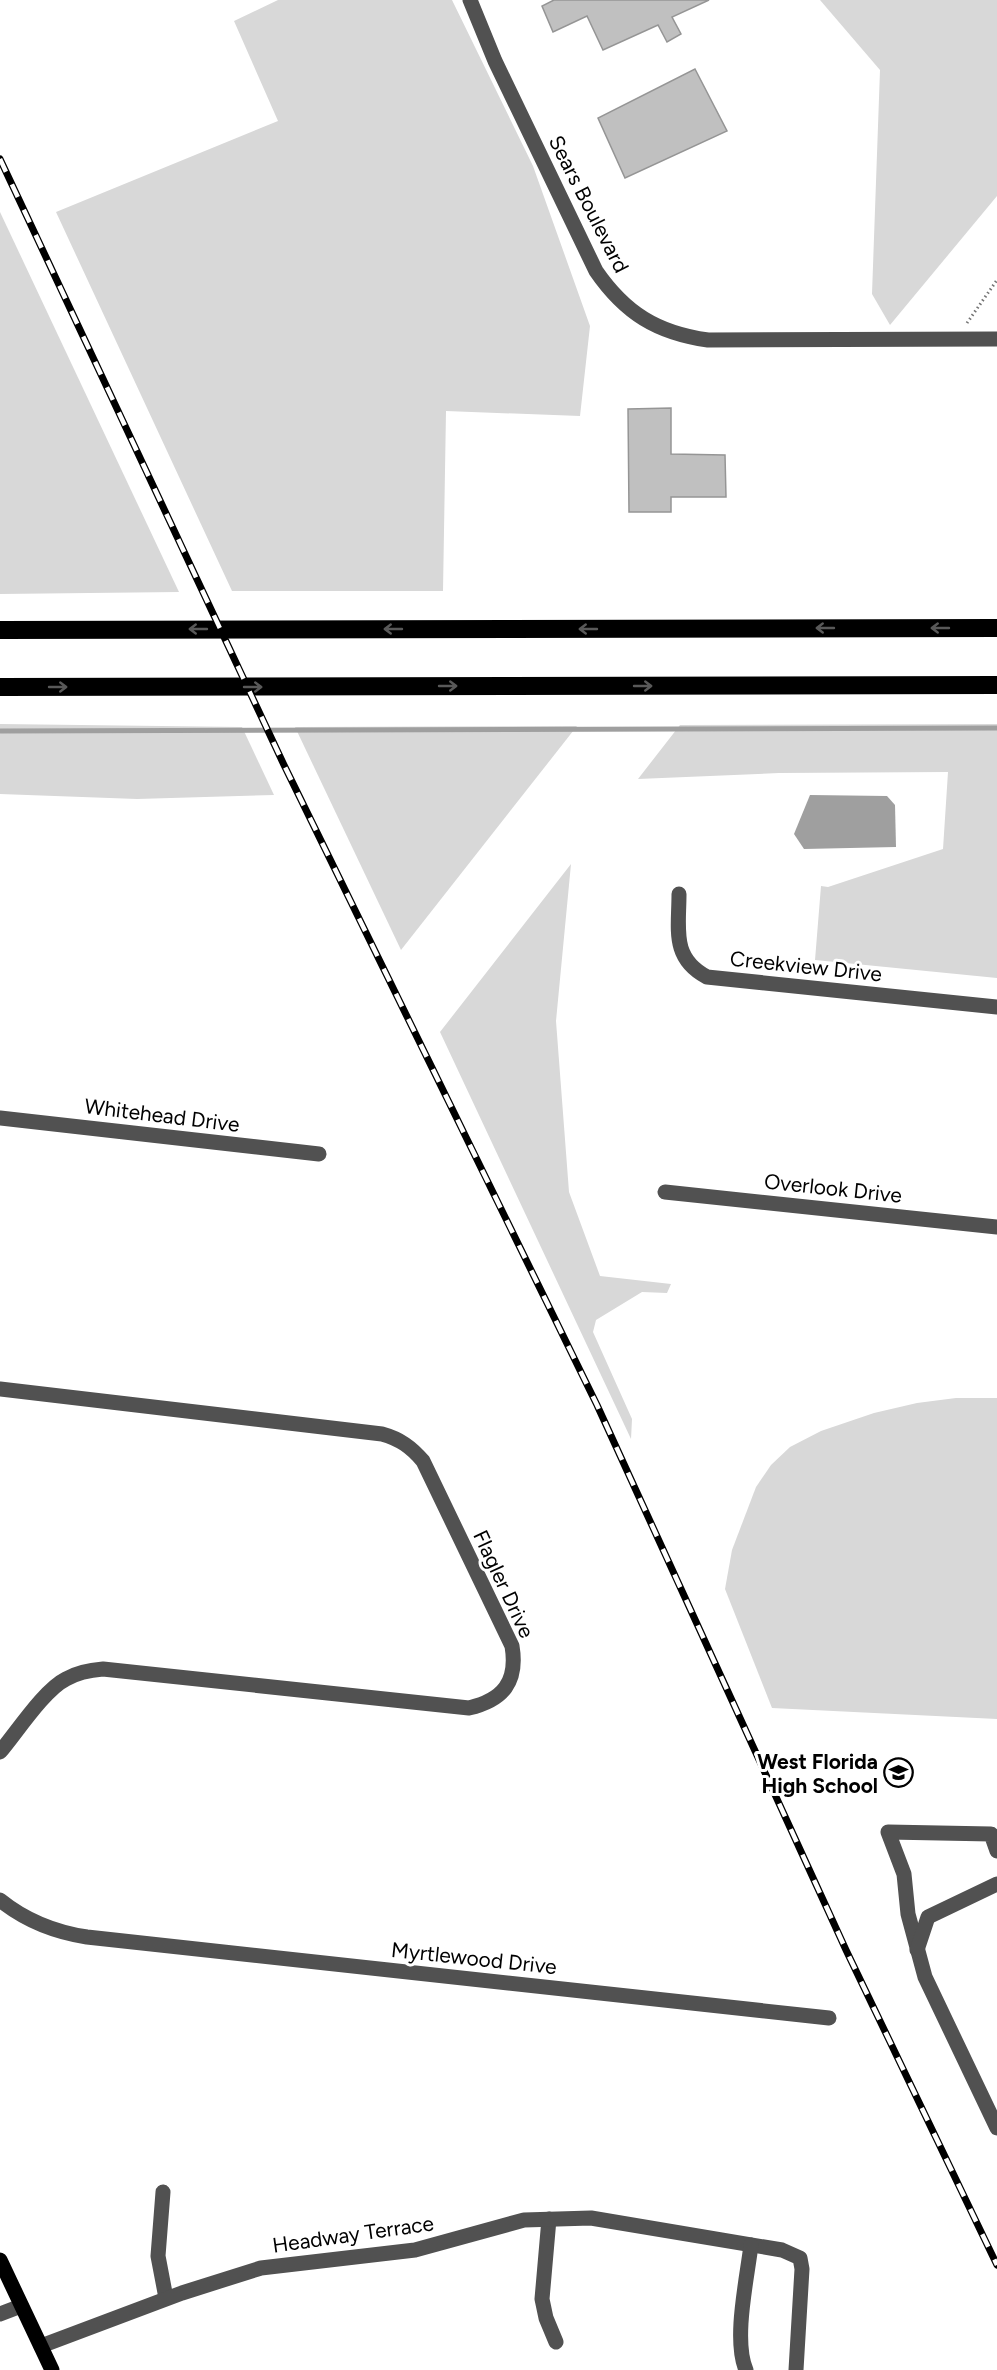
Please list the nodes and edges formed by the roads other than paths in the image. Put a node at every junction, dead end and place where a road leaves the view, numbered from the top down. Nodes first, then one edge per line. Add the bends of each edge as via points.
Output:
1 (470, 0) edge
2 (997, 339) edge
3 (997, 628) edge
4 (0, 630) edge
5 (997, 685) edge
6 (0, 687) edge
7 (679, 894) dead end
8 (997, 1007) edge
9 (0, 1118) edge
10 (319, 1154) dead end
11 (665, 1192) dead end
12 (997, 1227) edge
13 (0, 1389) edge
14 (0, 1752) edge
15 (997, 1851) edge
16 (997, 1884) edge
17 (0, 1900) edge
18 (917, 1950) junction
19 (829, 2018) dead end
20 (997, 2128) edge
21 (163, 2192) dead end
22 (549, 2219) junction
23 (751, 2245) junction
24 (0, 2260) edge
25 (166, 2298) junction
26 (21, 2306) junction
27 (0, 2313) edge
28 (556, 2342) dead end
29 (41, 2346) junction
30 (52, 2370) edge
31 (746, 2370) edge
32 (796, 2370) edge

1 - 2 street, Sears Boulevard via 495,61 596,271 610,291 645,320 677,334 708,340
3 -> 4 highway
6 -> 5 highway
7 - 8 street, Creekview Drive via 679,949 692,969 707,977
9 - 10 street, Whitehead Drive
11 - 12 street, Overlook Drive
13 - 14 street, Flagler Drive via 398,1438 423,1461 512,1646 514,1660 506,1688 484,1705 469,1708 103,1669 85,1671 51,1690
15 - 18 street via 991,1834 888,1832 904,1874
16 - 18 street via 928,1917
17 - 19 street, Myrtlewood Drive via 40,1926 65,1934
18 - 20 street via 925,1977
21 - 25 street via 158,2256
22 - 23 street, Headway Terrace via 591,2218
22 - 25 street, Headway Terrace via 524,2220 415,2250 261,2268
22 - 28 street via 542,2299
23 - 31 street via 740,2338
23 - 32 street, Headway Terrace via 782,2250 800,2258
24 - 26 main road
25 - 29 street, Headway Terrace
26 - 27 street
26 - 29 main road
29 - 30 main road

